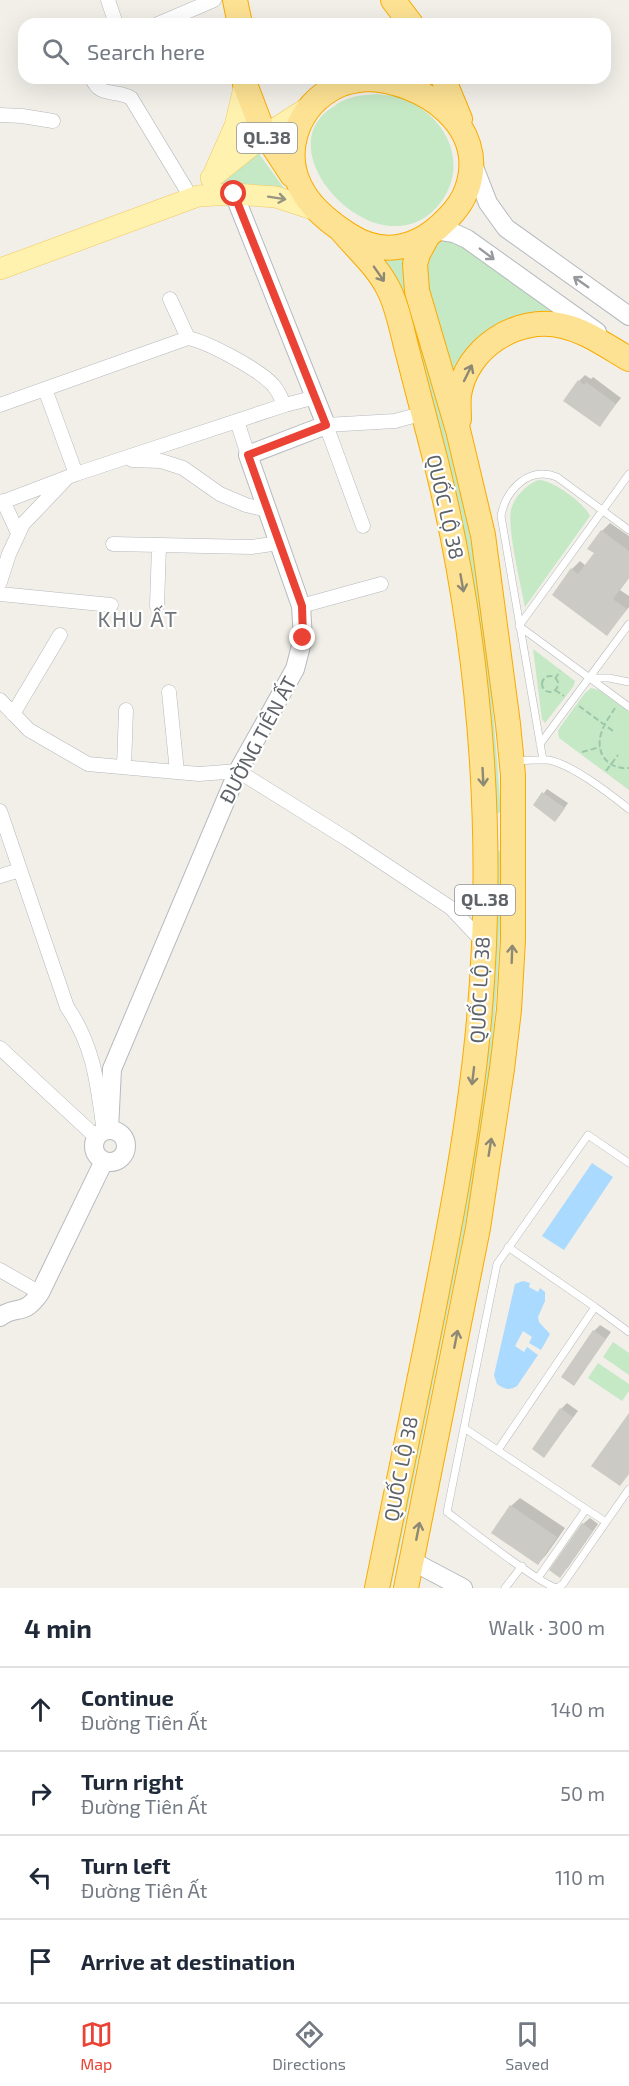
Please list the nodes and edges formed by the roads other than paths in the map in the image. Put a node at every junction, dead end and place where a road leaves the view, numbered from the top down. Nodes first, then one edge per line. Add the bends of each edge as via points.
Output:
1 (108, 0) edge
2 (214, 0) edge
3 (235, 0) edge
4 (393, 0) edge
5 (114, 18) edge
6 (172, 18) edge
7 (239, 18) edge
8 (406, 18) edge
9 (95, 84) edge
10 (243, 84) edge
11 (245, 84) edge
12 (342, 84) edge
13 (399, 84) edge
14 (446, 84) edge
15 (315, 103) junction
16 (0, 115) edge
17 (53, 121) dead end
18 (265, 135) junction
19 (468, 149) junction
20 (211, 178) junction
21 (300, 186) junction
22 (234, 194) junction
23 (194, 198) junction
24 (316, 210) junction
25 (341, 230) junction
26 (431, 234) junction
27 (0, 268) edge
28 (170, 299) dead end
29 (629, 316) edge
30 (188, 338) junction
31 (629, 354) edge
32 (629, 359) edge
33 (45, 389) junction
34 (316, 397) junction
35 (0, 405) edge
36 (285, 405) junction
37 (424, 413) junction
38 (237, 421) junction
39 (326, 425) junction
40 (458, 430) junction
41 (248, 455) junction
42 (122, 460) junction
43 (629, 474) edge
44 (73, 475) junction
45 (2, 502) edge
46 (267, 510) junction
47 (602, 511) junction
48 (363, 526) dead end
49 (629, 530) edge
50 (18, 533) junction
51 (279, 543) junction
52 (113, 544) dead end
53 (159, 546) junction
54 (0, 582) edge
55 (381, 584) dead end
56 (0, 594) edge
57 (111, 605) dead end
58 (157, 606) dead end
59 (302, 606) junction
60 (629, 624) edge
61 (519, 626) junction
62 (60, 635) dead end
63 (589, 678) junction
64 (629, 682) edge
65 (169, 692) dead end
66 (0, 700) edge
67 (629, 707) edge
68 (126, 710) dead end
69 (13, 714) junction
70 (540, 744) junction
71 (543, 760) junction
72 (513, 761) junction
73 (124, 767) junction
74 (238, 771) junction
75 (177, 772) junction
76 (629, 809) edge
77 (0, 811) edge
78 (484, 833) junction
79 (513, 833) junction
80 (20, 870) junction
81 (0, 876) edge
82 (483, 942) junction
83 (0, 1048) edge
84 (103, 1132) junction
85 (104, 1161) junction
86 (629, 1163) edge
87 (508, 1247) junction
88 (0, 1270) edge
89 (40, 1293) junction
90 (595, 1307) junction
91 (0, 1317) edge
92 (629, 1332) edge
93 (464, 1428) junction
94 (498, 1450) junction
95 (629, 1489) edge
96 (586, 1509) junction
97 (606, 1522) junction
98 (412, 1561) junction
99 (522, 1566) junction
100 (538, 1578) junction
101 (377, 1588) edge
102 (406, 1588) edge
103 (462, 1588) edge
104 (505, 1588) edge

1 - 5 street
2 - 6 street
3 - 7 highway
4 - 8 highway
9 - 23 street via 105,93 131,98
10 - 20 main road via 235,126
11 - 18 highway, QL.38
12 - 15 highway
13 - 19 highway via 441,105 456,121
14 - 19 highway
15 - 18 main road
15 - 21 highway via 292,145
16 - 17 street
18 - 20 main road
18 - 21 highway, QL.38
19 - 26 highway via 469,182 463,198
29 -> 19 street via 506,228 488,202
20 - 23 main road
21 - 24 highway
22 - 23 main road
22 -> 24 main road via 276,197
22 - 34 street
23 - 27 main road
24 - 25 highway
25 - 26 highway via 360,242 380,247 404,246
25 -> 37 highway, QUỐC LỘ 38 / QL.38 via 390,292
26 -> 31 street via 454,233 467,239
26 - 40 highway, QUỐC LỘ 38 / QL.38 via 415,264 417,291
28 - 30 street
30 - 33 street
30 - 36 street via 211,345 255,370 273,385
40 -> 32 highway via 459,395 470,367 482,351 511,329 534,323 562,326 581,332
33 - 35 street
33 - 44 street
34 - 36 street
34 - 39 street
36 - 38 street
37 - 39 street via 395,422
37 -> 78 highway, QUỐC LỘ 38 / QL.38 via 464,594 483,766
38 - 41 street
38 - 42 street
39 - 41 street
39 - 48 street
40 - 72 highway, QUỐC LỘ 38 / QL.38 via 483,535
41 - 46 street, ĐƯỜNG TIÊN ẤT
42 - 44 street
42 - 46 street via 161,461 183,468 220,494
43 - 47 lane
44 - 45 street
44 - 50 street
45 - 50 street
46 - 51 street, ĐƯỜNG TIÊN ẤT
47 - 49 lane
47 - 61 lane
47 - 61 lane via 546,473 526,477 508,496 501,516
50 - 54 street
51 - 53 street via 252,547
51 - 59 street, ĐƯỜNG TIÊN ẤT
52 - 53 street
53 - 58 street
55 - 59 street
56 - 57 street
59 - 74 street, ĐƯỜNG TIÊN ẤT via 303,638 296,669
60 - 63 lane
61 - 63 lane
61 - 70 lane
62 - 69 street
63 - 64 lane
63 - 67 lane
63 - 70 lane
65 - 75 street
66 - 69 street
68 - 73 street
69 - 73 street via 29,730 88,764
70 - 71 lane
71 - 72 lane
71 - 76 lane via 591,780
72 - 79 highway, QUỐC LỘ 38 / QL.38
73 - 75 street
74 - 75 street
74 - 82 street via 451,908
74 - 84 street, ĐƯỜNG TIÊN ẤT via 112,1069
77 - 80 street
78 - 79 highway
78 - 82 highway, QUỐC LỘ 38 / QL.38
98 -> 79 highway, QUỐC LỘ 38 / QL.38 via 478,1228 502,1069 512,978
80 - 81 street
80 - 84 street via 67,1007 80,1025 96,1070
82 -> 101 highway, QUỐC LỘ 38 / QL.38 via 477,1047 456,1189
83 - 84 street
84 - 85 street via 94,1142 95,1152
84 - 85 street via 120,1132 127,1147 118,1160
85 - 89 street
86 - 87 lane via 588,1135
87 - 90 lane
87 - 93 lane via 497,1264
88 - 89 street
89 - 91 street via 23,1311
90 - 92 lane
90 - 94 lane
93 - 94 lane
93 - 99 lane via 447,1512
94 - 96 lane
95 - 97 lane
96 - 97 lane
96 - 100 lane
97 - 100 lane via 561,1586 554,1588
98 - 102 highway, QUỐC LỘ 38 / QL.38
98 - 103 street
99 - 100 lane
99 - 104 lane

